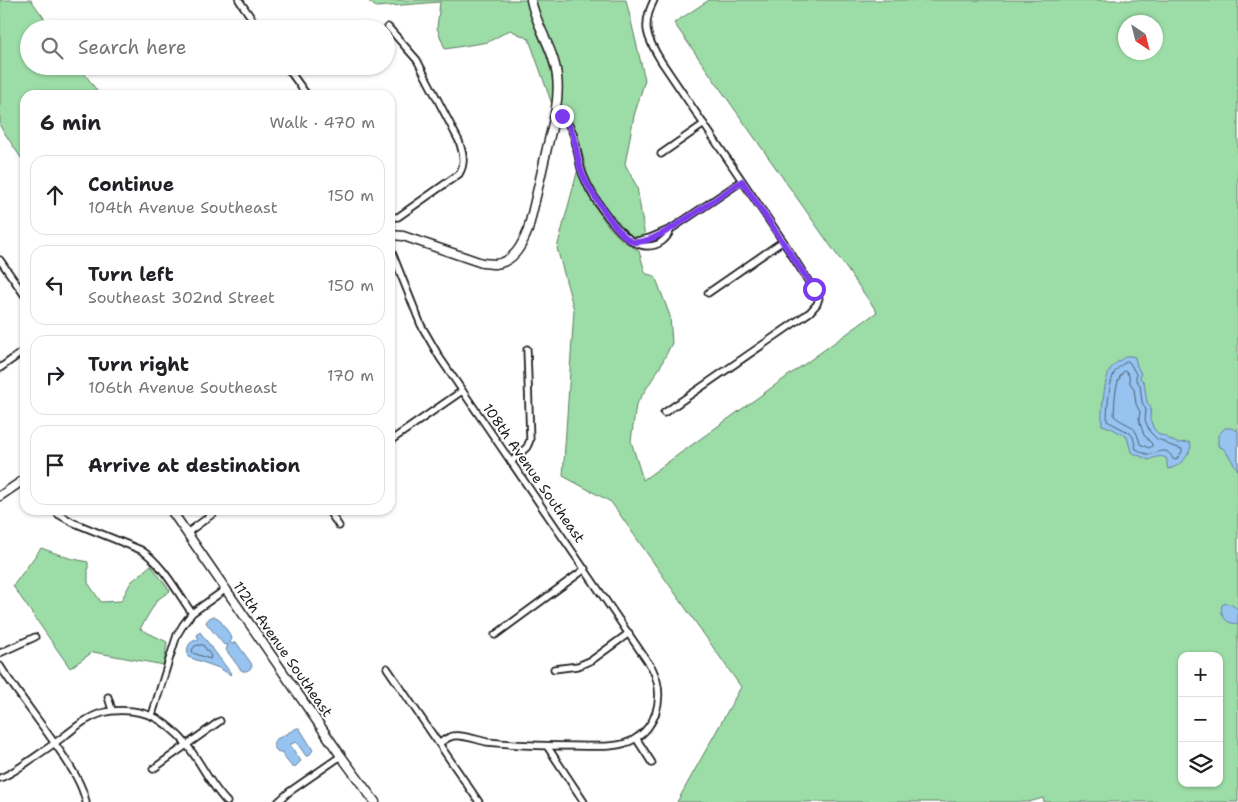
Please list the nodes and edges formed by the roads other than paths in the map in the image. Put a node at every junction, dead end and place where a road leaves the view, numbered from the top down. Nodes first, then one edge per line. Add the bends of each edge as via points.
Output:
1 (239, 0) edge
2 (531, 0) edge
3 (654, 0) edge
4 (253, 20) edge
5 (395, 35) edge
6 (293, 75) edge
7 (303, 90) edge
8 (555, 115) junction
9 (704, 124) junction
10 (661, 154) dead end
11 (742, 181) junction
12 (395, 217) edge
13 (671, 229) junction
14 (395, 236) edge
15 (783, 241) junction
16 (633, 242) junction
17 (0, 260) edge
18 (395, 262) edge
19 (20, 289) edge
20 (708, 293) dead end
21 (527, 348) dead end
22 (20, 354) edge
23 (0, 368) edge
24 (462, 391) junction
25 (664, 414) dead end
26 (395, 438) edge
27 (511, 462) junction
28 (20, 482) edge
29 (0, 496) edge
30 (60, 515) edge
31 (174, 515) edge
32 (212, 515) edge
33 (331, 515) edge
34 (339, 526) dead end
35 (187, 534) junction
36 (585, 570) junction
37 (226, 589) junction
38 (192, 613) junction
39 (629, 633) junction
40 (495, 635) dead end
41 (35, 637) dead end
42 (0, 653) edge
43 (0, 666) edge
44 (387, 668) dead end
45 (554, 669) dead end
46 (108, 698) dead end
47 (112, 710) junction
48 (152, 715) junction
49 (220, 720) dead end
50 (636, 738) junction
51 (55, 743) junction
52 (440, 743) junction
53 (186, 744) junction
54 (547, 746) junction
55 (341, 756) junction
56 (652, 763) dead end
57 (153, 769) dead end
58 (0, 778) edge
59 (86, 802) edge
60 (227, 802) edge
61 (278, 802) edge
62 (375, 802) edge
63 (480, 802) edge
64 (584, 802) edge

1 - 4 street
2 - 8 street via 557,74
3 - 9 street via 647,17 648,37
5 - 12 street via 416,60 455,133 464,157 459,174
6 - 7 street
8 - 14 street via 528,230 511,257 494,264 482,263
8 - 16 street via 568,122 583,175 594,196
9 - 10 street
9 - 11 street
11 - 13 street
11 - 15 street
13 - 16 street
13 - 16 street via 660,243 644,246
15 - 20 street
15 - 25 street via 819,298 817,304
17 - 19 street
18 - 24 street, 108th Avenue Southeast via 421,325
21 - 27 street via 530,440 528,447
22 - 23 street
24 - 26 street
24 - 27 street, 108th Avenue Southeast
27 - 36 street, 108th Avenue Southeast
28 - 29 street
30 - 38 street via 149,555
31 - 35 street, 112th Avenue Southeast
32 - 35 street
33 - 34 street
35 - 37 street, 112th Avenue Southeast
36 - 39 street, 108th Avenue Southeast
36 - 40 street
37 - 38 street
37 - 55 street, 112th Avenue Southeast
38 - 48 street via 178,635
39 - 45 street via 592,660 578,666
39 - 50 street, 108th Avenue Southeast via 659,685 654,720
41 - 42 street
43 - 51 street
44 - 52 street
46 - 47 street
47 - 48 street
47 - 51 street via 86,720
48 - 53 street
49 - 53 street
50 - 54 street via 607,746
50 - 56 street
51 - 58 street
51 - 59 street via 79,782
52 - 54 street via 456,735 485,742
52 - 63 street
53 - 57 street
53 - 60 street
54 - 64 street
55 - 61 street
55 - 62 street, 112th Avenue Southeast

